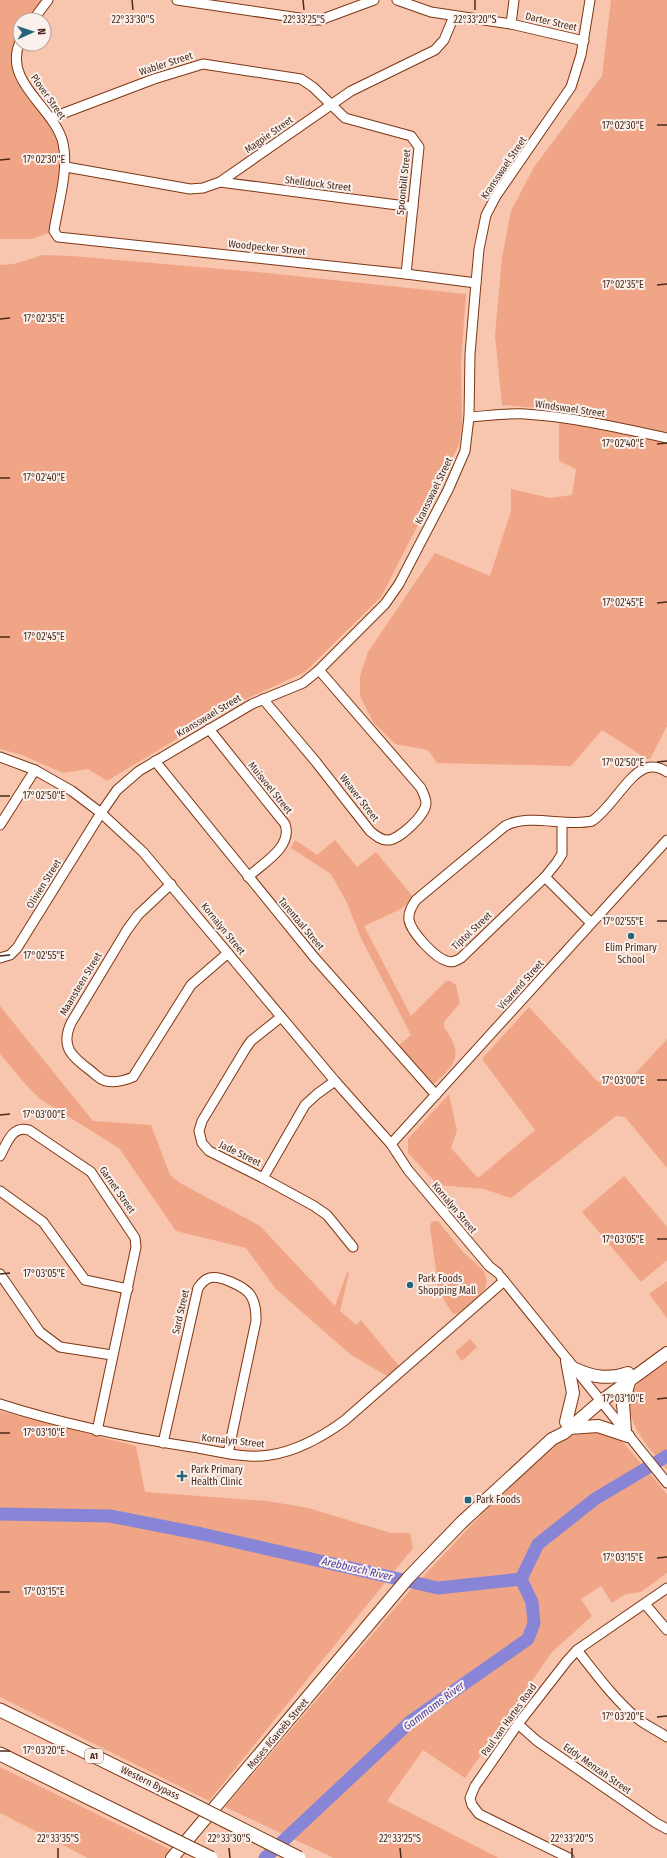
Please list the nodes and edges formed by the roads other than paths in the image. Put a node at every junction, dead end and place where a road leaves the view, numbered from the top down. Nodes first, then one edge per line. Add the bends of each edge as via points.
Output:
1 (48, 0) edge
2 (177, 0) edge
3 (374, 0) edge
4 (397, 0) edge
5 (514, 0) edge
6 (590, 0) edge
7 (39, 12) edge
8 (454, 16) junction
9 (511, 24) junction
10 (584, 41) junction
11 (18, 52) edge
12 (332, 104) junction
13 (51, 118) junction
14 (66, 167) junction
15 (220, 182) junction
16 (413, 207) junction
17 (56, 235) joint
18 (406, 274) junction
19 (476, 283) junction
20 (469, 417) junction
21 (667, 438) edge
22 (319, 670) junction
23 (263, 699) junction
24 (209, 729) junction
25 (0, 757) edge
26 (155, 761) junction
27 (35, 770) junction
28 (667, 772) edge
29 (101, 813) junction
30 (562, 822) junction
31 (0, 825) edge
32 (667, 840) edge
33 (248, 877) junction
34 (545, 877) junction
35 (172, 884) junction
36 (591, 923) junction
37 (228, 953) junction
38 (0, 958) edge
39 (281, 1017) junction
40 (335, 1081) junction
41 (436, 1095) junction
42 (390, 1144) junction
43 (0, 1156) edge
44 (263, 1178) junction
45 (0, 1191) edge
46 (353, 1247) dead end
47 (0, 1274) edge
48 (504, 1281) junction
49 (128, 1289) junction
50 (667, 1346) edge
51 (667, 1353) edge
52 (112, 1354) junction
53 (570, 1364) junction
54 (629, 1378) junction
55 (598, 1399) junction
56 (0, 1404) edge
57 (567, 1426) junction
58 (97, 1431) junction
59 (626, 1434) junction
60 (163, 1443) junction
61 (228, 1453) junction
62 (667, 1483) edge
63 (667, 1588) edge
64 (645, 1604) junction
65 (667, 1630) edge
66 (577, 1650) junction
67 (0, 1710) edge
68 (518, 1724) junction
69 (667, 1737) edge
70 (0, 1754) edge
71 (667, 1829) edge
72 (172, 1858) edge
73 (211, 1858) edge
74 (299, 1858) edge
75 (569, 1858) edge

1 - 7 street
2 - 3 street via 313,20 320,20
4 - 8 street, Darter Street via 431,12
5 - 9 street
6 - 10 street, Kransswael Street
8 - 9 street, Darter Street
8 - 12 street, Magpie Street via 441,46 351,91
9 - 10 street, Darter Street
10 - 19 street, Kransswael Street via 570,87 518,162 486,216 479,249
11 - 13 street, Plover Street via 20,77
12 - 13 street, Wabler Street via 300,79 203,64 154,79
12 - 15 street, Magpie Street
12 - 16 street, Spoonbill Street via 344,118 411,136 416,141 419,147
13 - 14 street, Plover Street via 63,142
14 - 15 street, Magpie Street via 190,189
14 - 17 street, Plover Street via 54,231
15 - 16 street, Shellduck Street
16 - 18 street, Spoonbill Street
17 - 18 street, Woodpecker Street via 60,238
18 - 19 street, Woodpecker Street
19 - 20 street, Kransswael Street via 470,354
20 - 21 street, Windswael Street via 538,415
20 - 22 street, Kransswael Street via 465,451 448,490 399,584 372,618
22 - 23 street, Kransswael Street via 303,683
22 - 23 street, Weaver Street via 425,795 424,811 415,822 395,837 387,840 370,831
23 - 24 street, Kransswael Street
24 - 26 street, Kransswael Street
24 - 33 street, Muisvoel Street via 285,824 288,832 284,845
25 - 27 street, Kornalyn Street
26 - 29 street, Kransswael Street via 117,790
26 - 33 street, Tarentaal Street
27 - 29 street, Kornalyn Street via 72,791
27 - 31 street
28 - 30 street, Tiptol Street via 661,768 646,768 632,779 599,817 585,823
29 - 35 street, Kornalyn Street via 143,852
29 - 38 street, Olivien Street via 17,948 10,955
30 - 34 street, Tiptol Street via 562,854
30 - 34 street, Tiptol Street via 514,822 504,826 416,900 410,909 409,920 436,955 445,961 456,961
32 - 36 street, Visarend Street
33 - 41 street, Tarentaal Street via 314,957
34 - 36 street
35 - 37 street, Kornalyn Street
35 - 37 street, Maansteen Street via 127,930 71,1023 66,1033 73,1058 104,1081 123,1081 133,1077 191,986
36 - 41 street, Visarend Street
37 - 39 street, Kornalyn Street
39 - 40 street, Kornalyn Street
39 - 44 street, Jade Street via 251,1041 202,1121 199,1131 202,1143 209,1151
40 - 42 street, Kornalyn Street
40 - 44 street via 306,1105
41 - 42 street, Visarend Street
42 - 48 street, Kornalyn Street via 408,1170
43 - 49 street, Garnet Street via 13,1132 25,1128 91,1172 135,1238 136,1247
44 - 46 street, Jade Street via 327,1215
45 - 49 street via 43,1222 85,1280
47 - 52 street via 40,1332 53,1344
48 - 53 street, Kornalyn Street
48 - 61 street, Kornalyn Street via 332,1430 293,1449 270,1455
49 - 52 street, Garnet Street
50 - 54 main road
51 - 54 main road
52 - 58 street, Garnet Street
53 - 54 main road via 586,1374
53 - 55 street, Kornalyn Street
53 - 57 main road via 573,1393
54 - 55 main road
54 - 59 main road via 623,1403
55 - 57 main road
55 - 59 street, Kornalyn Street
56 - 58 street, Kornalyn Street via 63,1424
57 - 59 main road via 598,1426
57 - 72 main road, Moses ǁGaroëb Street via 461,1523 408,1578
58 - 60 street, Kornalyn Street
59 - 62 street, Kornalyn Street
60 - 61 street, Kornalyn Street
60 - 61 street, Sard Street via 198,1288 206,1279 212,1277 239,1284 252,1297 256,1310 256,1321
63 - 64 street, Paul van Hartes Road
64 - 65 street
64 - 66 street, Paul van Hartes Road
66 - 68 street, Paul van Hartes Road
66 - 69 street via 626,1708
67 - 74 highway, Western Bypass / A1, bridge
68 - 71 street, Eddy Menzah Street via 537,1741
68 - 75 street, Paul van Hartes Road via 476,1786 470,1798 472,1805 479,1814
70 - 73 highway, bridge

